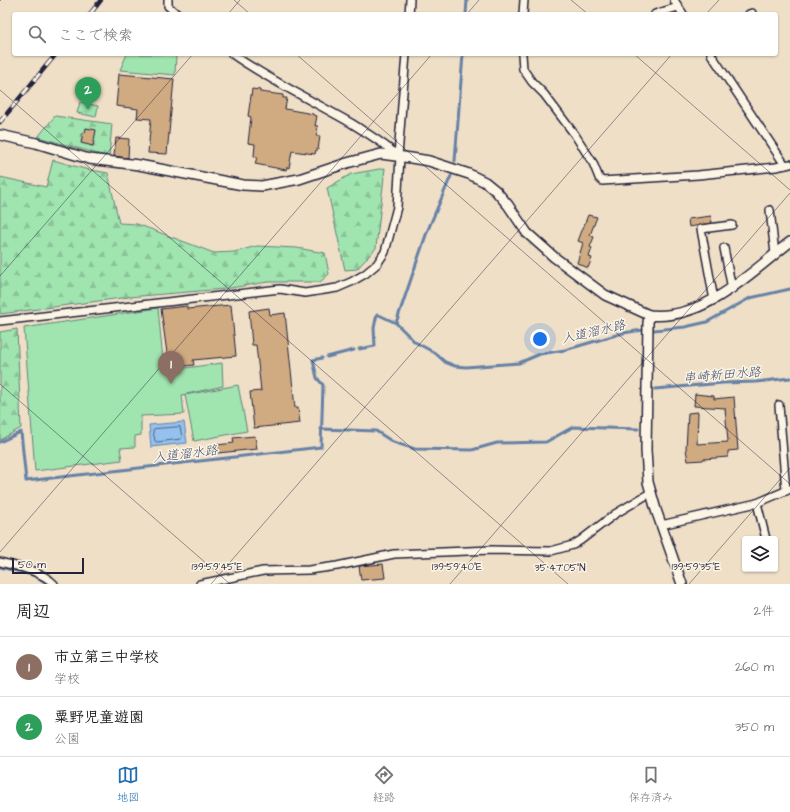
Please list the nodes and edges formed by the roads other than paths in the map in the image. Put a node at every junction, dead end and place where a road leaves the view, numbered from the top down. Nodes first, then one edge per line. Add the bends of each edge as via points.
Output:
1 (168, 0) edge
2 (410, 0) edge
3 (524, 0) edge
4 (674, 0) edge
5 (678, 7) junction
6 (175, 12) edge
7 (409, 12) edge
8 (523, 12) edge
9 (662, 12) edge
10 (682, 12) edge
11 (235, 56) edge
12 (406, 56) edge
13 (522, 56) edge
14 (712, 56) edge
15 (0, 135) edge
16 (399, 156) junction
17 (788, 164) edge
18 (770, 210) dead end
19 (732, 225) dead end
20 (790, 242) edge
21 (724, 248) dead end
22 (775, 254) junction
23 (732, 288) junction
24 (714, 300) junction
25 (649, 315) junction
26 (0, 321) edge
27 (779, 405) dead end
28 (788, 490) edge
29 (650, 493) junction
30 (757, 503) junction
31 (661, 525) junction
32 (765, 536) edge
33 (0, 562) edge
34 (54, 584) edge
35 (200, 584) edge
36 (682, 584) edge

1 - 6 street via 168,6
2 - 7 street
3 - 8 street
4 - 5 street
5 - 9 street
5 - 10 street
11 - 16 street via 386,145
12 - 16 street
13 - 17 street via 523,69 575,135 602,181 698,175
14 - 17 street
15 - 16 street via 89,159 262,186 300,179 375,155
16 - 25 street via 442,165 484,182 508,205 527,233 554,257 604,294
16 - 26 street via 397,207 385,252 377,264 365,274 337,288 305,293 280,289
18 - 22 street
19 - 24 street via 701,229
20 - 22 street
21 - 23 street
22 - 23 street
23 - 24 street
24 - 25 street via 693,309 657,316
25 - 29 street via 646,450
27 - 28 street
28 - 30 street
29 - 31 street
29 - 35 street via 615,514 581,540 551,551 492,550 394,554 309,570 263,571
30 - 31 street
30 - 32 street
31 - 36 street
33 - 34 street via 32,571

